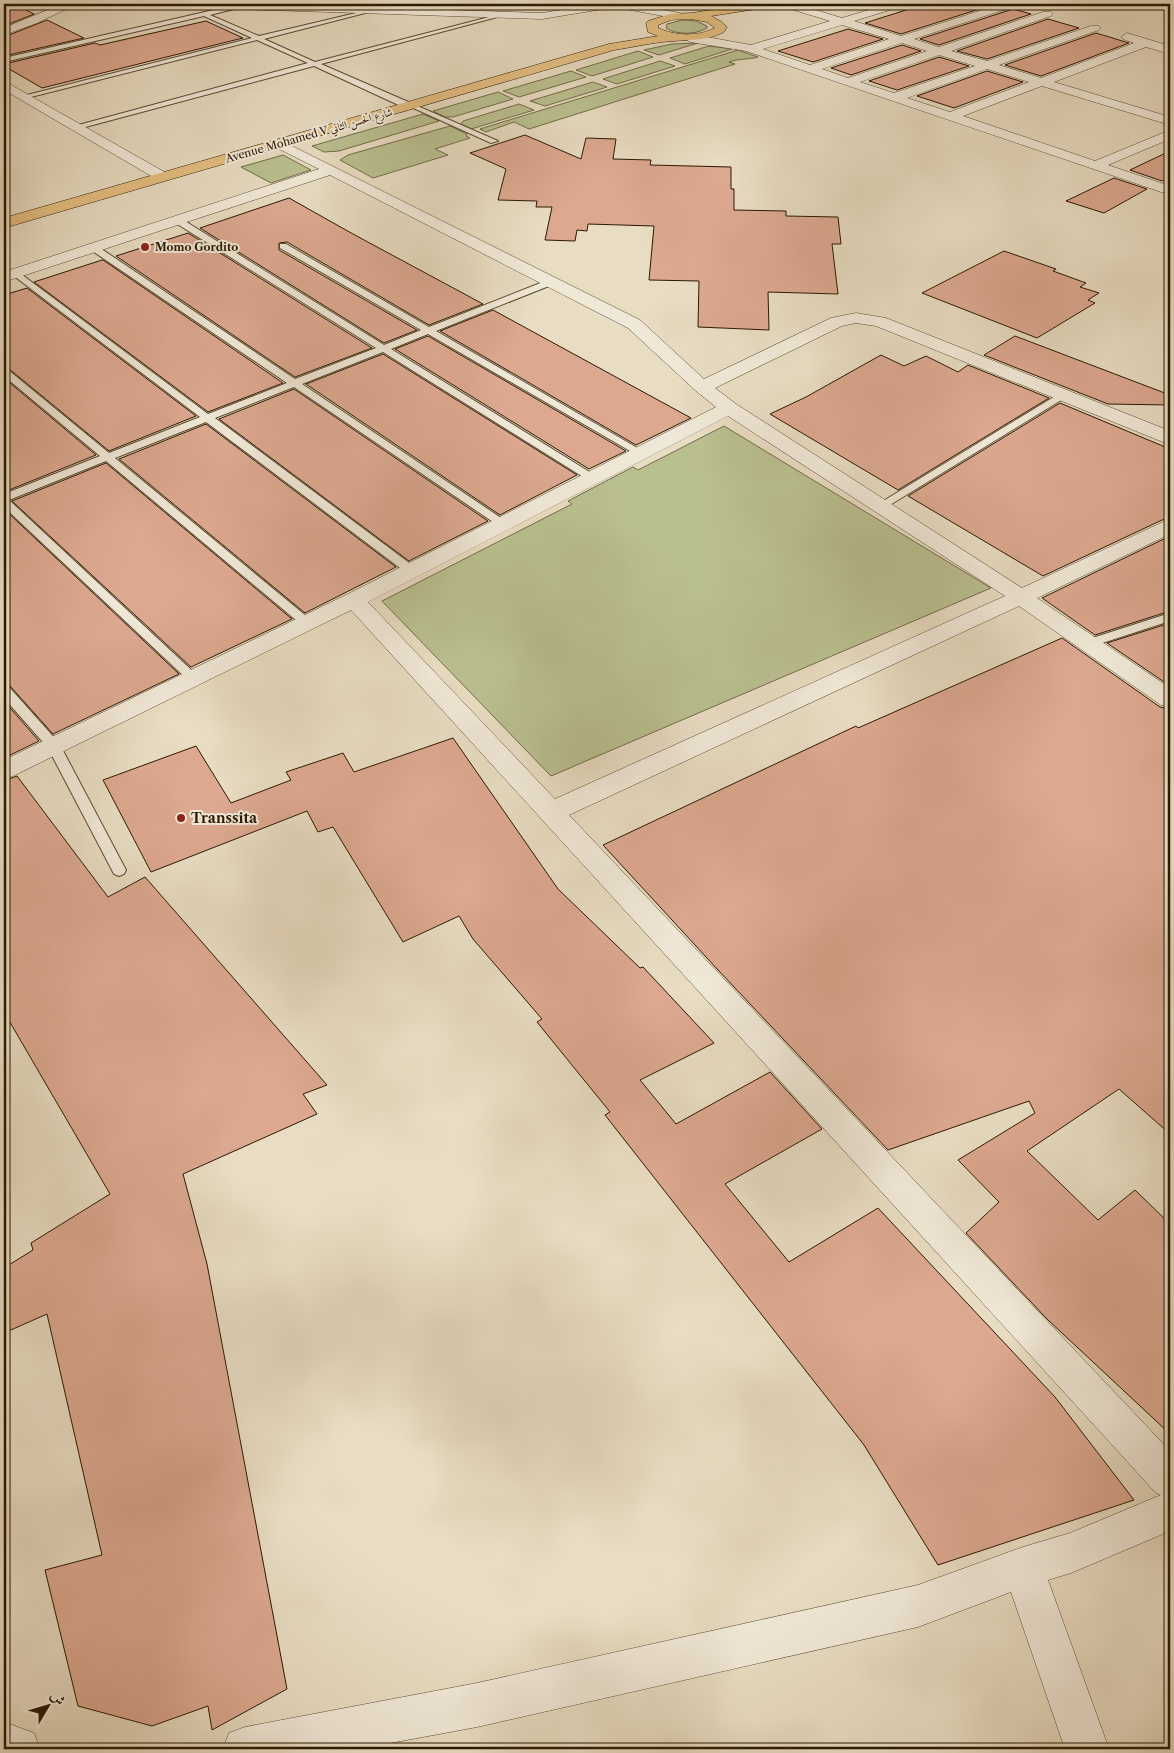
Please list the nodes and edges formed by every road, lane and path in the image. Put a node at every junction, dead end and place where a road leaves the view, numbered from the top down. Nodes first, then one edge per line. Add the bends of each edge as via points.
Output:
1 (16, 4) edge
2 (71, 4) edge
3 (175, 4) edge
4 (785, 4) edge
5 (899, 4) edge
6 (619, 5) edge
7 (766, 5) edge
8 (4, 6) edge
9 (240, 6) junction
10 (1018, 6) edge
11 (580, 7) edge
12 (367, 11) junction
13 (204, 14) junction
14 (499, 15) junction
15 (685, 16) junction
16 (843, 21) junction
17 (1079, 23) dead end
18 (652, 26) junction
19 (720, 28) junction
20 (1103, 30) junction
21 (4, 32) edge
22 (676, 37) junction
23 (256, 38) junction
24 (690, 38) junction
25 (903, 39) junction
26 (1145, 43) junction
27 (613, 47) junction
28 (1168, 47) edge
29 (749, 49) junction
30 (939, 50) junction
31 (4, 60) edge
32 (314, 64) junction
33 (988, 65) junction
34 (809, 69) junction
35 (1043, 81) junction
36 (848, 82) junction
37 (4, 85) edge
38 (23, 96) junction
39 (893, 98) junction
40 (410, 106) junction
41 (949, 117) junction
42 (1170, 121) edge
43 (76, 126) junction
44 (1170, 134) edge
45 (494, 141) dead end
46 (280, 144) junction
47 (1095, 166) junction
48 (331, 170) junction
49 (163, 177) junction
50 (1170, 191) edge
51 (177, 220) junction
52 (4, 223) edge
53 (283, 246) dead end
54 (94, 248) junction
55 (9, 275) edge
56 (551, 282) junction
57 (430, 330) junction
58 (384, 348) junction
59 (4, 371) edge
60 (295, 384) junction
61 (702, 387) junction
62 (1062, 394) junction
63 (729, 408) junction
64 (207, 418) junction
65 (1170, 438) edge
66 (641, 453) junction
67 (108, 458) junction
68 (592, 478) junction
69 (4, 500) edge
70 (881, 506) junction
71 (502, 524) junction
72 (1170, 526) edge
73 (412, 571) junction
74 (1021, 597) junction
75 (354, 600) junction
76 (1170, 617) edge
77 (307, 623) junction
78 (1090, 643) junction
79 (194, 678) junction
80 (4, 690) edge
81 (1170, 699) edge
82 (54, 746) junction
83 (4, 770) edge
84 (551, 812) junction
85 (119, 870) dead end
86 (1170, 1480) edge
87 (1170, 1512) edge
88 (1023, 1567) junction
89 (4, 1744) edge
90 (18, 1749) edge
91 (244, 1749) edge
92 (1087, 1749) edge

1 - 8 lane
2 - 21 street
3 - 9 street
4 - 16 street
5 - 16 street
6 - 11 street
6 - 15 street
6 - 18 street
7 - 15 main road, Avenue Mohamed V شارع الحسن الثاني
7 - 19 main road
9 - 12 street
9 - 13 lane
10 - 25 street
10 - 30 street via 1051,15
11 - 14 street via 554,15
12 - 14 street
12 - 23 lane
13 - 23 lane
13 - 31 lane
14 - 32 lane
15 - 18 main road, Avenue Mohamed V شارع الحسن الثاني via 662,18
15 - 19 main road via 712,20
16 - 25 street
16 - 29 street
17 - 20 street
18 - 22 main road
18 - 27 main road, Avenue Mohamed V شارع الحسن الثاني
19 - 24 main road via 708,35
19 - 29 street
20 - 26 street
20 - 33 street
22 - 24 main road
22 - 27 main road, Avenue Mohamed V شارع الحسن الثاني
23 - 32 lane
23 - 38 lane
24 - 29 street
25 - 30 street
25 - 34 street
26 - 28 street
26 - 35 street
27 - 40 main road, Avenue Mohamed V شارع الحسن الثاني
29 - 34 street
30 - 33 street
30 - 36 street
32 - 40 lane
32 - 43 lane
33 - 35 street
33 - 39 street
34 - 36 street
35 - 41 street
35 - 42 street
36 - 39 street
37 - 38 street
38 - 43 street
39 - 41 street
40 - 45 lane
40 - 46 main road, Avenue Mohamed V شارع الحسن الثاني
41 - 47 street
43 - 49 street
44 - 47 street
46 - 48 street
46 - 49 main road, Avenue Mohamed V شارع الحسن الثاني
47 - 50 street
48 - 51 street
48 - 56 street
49 - 52 main road, Avenue Mohamed V شارع الحسن الثاني
51 - 54 street
51 - 58 lane
53 - 57 lane
54 - 55 street
54 - 60 lane
55 - 64 lane
56 - 57 lane
56 - 61 street via 634,324
57 - 58 lane
57 - 66 lane
58 - 60 lane
58 - 68 lane
59 - 67 lane
60 - 64 lane
60 - 71 lane
61 - 62 street via 837,322 856,318 880,322
61 - 63 street
62 - 65 street
62 - 70 lane
63 - 66 street
63 - 70 street
64 - 67 lane
64 - 73 lane
66 - 68 street
67 - 69 lane
67 - 77 lane
68 - 71 street
69 - 79 lane
70 - 74 street
71 - 73 street
72 - 74 street
73 - 75 street
74 - 78 street
74 - 84 street
75 - 77 street
75 - 84 street
76 - 78 lane
77 - 79 street
78 - 81 street
79 - 82 street
80 - 82 lane
82 - 83 street
82 - 85 lane
84 - 86 street
87 - 88 street via 1071,1553
88 - 91 street via 918,1606 477,1705
88 - 92 street
89 - 90 street

